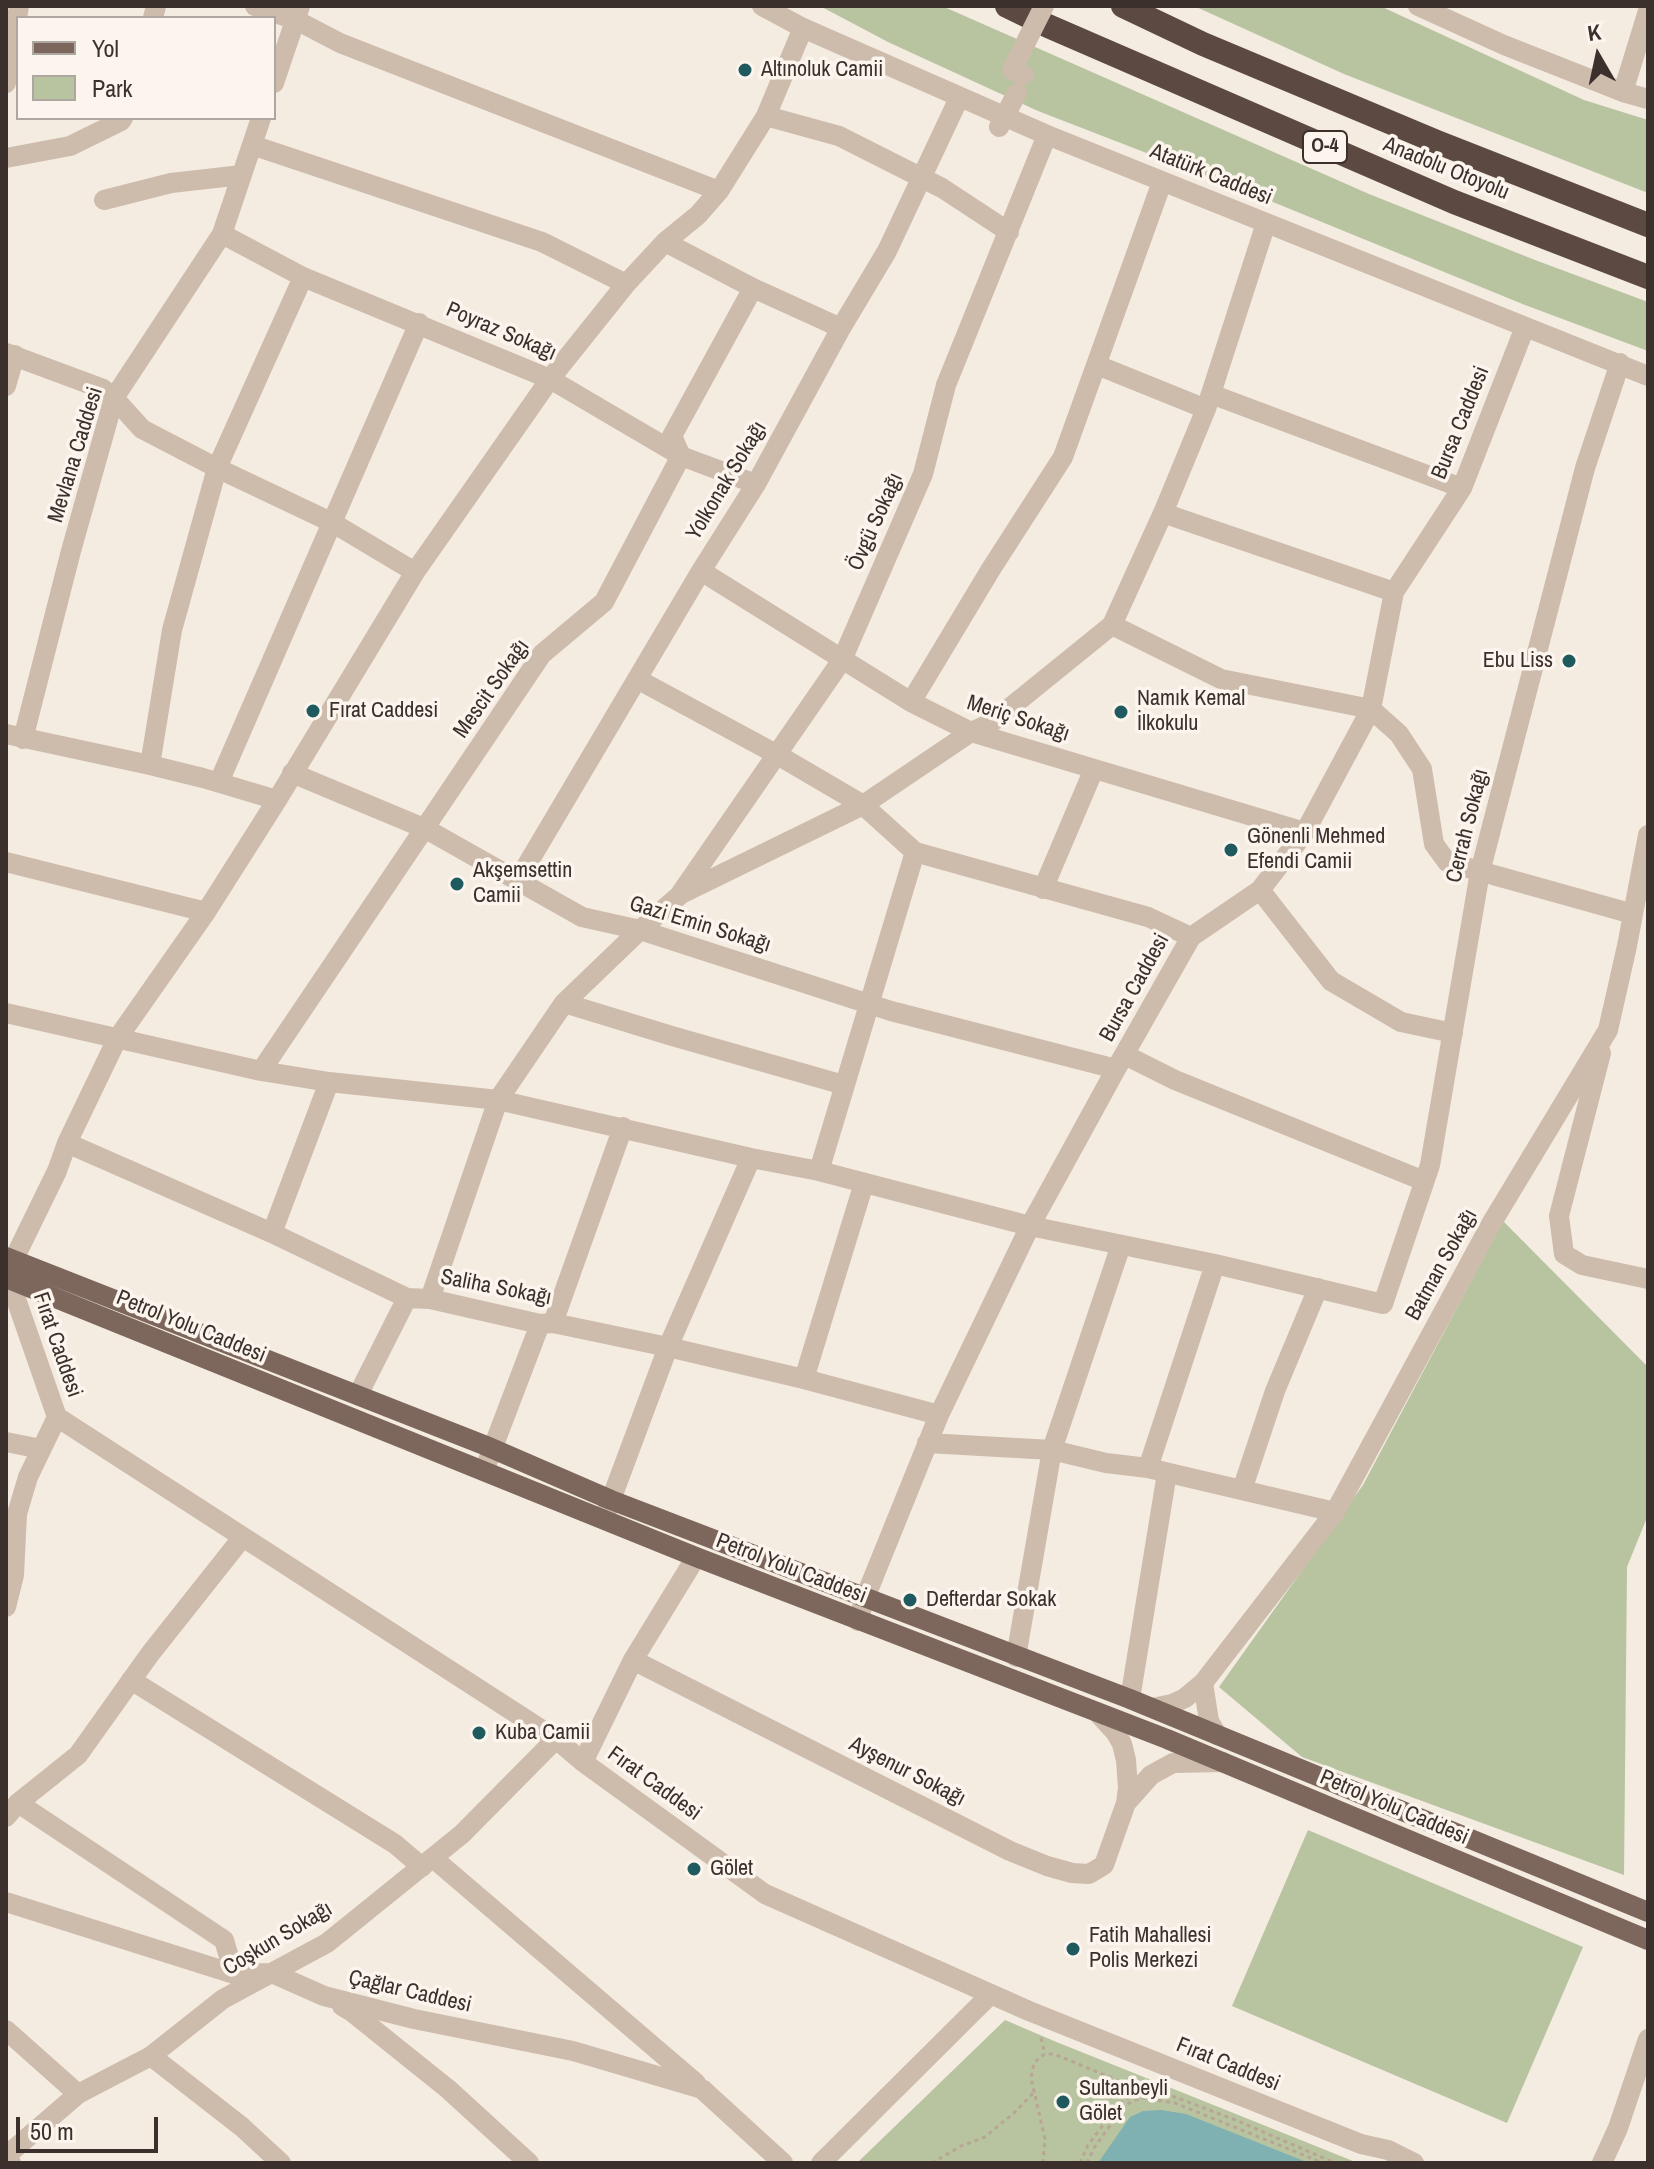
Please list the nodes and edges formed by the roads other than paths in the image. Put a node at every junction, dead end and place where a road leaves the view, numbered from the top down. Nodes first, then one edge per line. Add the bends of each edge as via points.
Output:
1 (255, 6) edge
2 (762, 6) edge
3 (1007, 6) edge
4 (1044, 6) edge
5 (1123, 6) edge
6 (1418, 6) edge
7 (1648, 11) edge
8 (1445, 12) edge
9 (298, 13) edge
10 (16, 24) edge
11 (803, 28) junction
12 (276, 77) edge
13 (6, 83) edge
14 (1623, 92) junction
15 (959, 98) junction
16 (1648, 99) edge
17 (766, 116) junction
18 (119, 120) edge
19 (260, 120) edge
20 (999, 127) dead end
21 (1047, 135) junction
22 (252, 145) junction
23 (6, 158) edge
24 (242, 175) junction
25 (921, 177) junction
26 (1162, 182) junction
27 (719, 191) junction
28 (104, 200) dead end
29 (1266, 223) junction
30 (1648, 225) edge
31 (1009, 232) junction
32 (222, 234) junction
33 (665, 242) junction
34 (303, 277) junction
35 (1648, 277) edge
36 (626, 284) junction
37 (753, 288) junction
38 (419, 323) junction
39 (1525, 327) junction
40 (841, 328) junction
41 (10, 354) edge
42 (1648, 362) edge
43 (1620, 363) junction
44 (1097, 365) junction
45 (1648, 376) edge
46 (550, 379) junction
47 (6, 386) edge
48 (114, 398) junction
49 (1208, 402) junction
50 (681, 456) junction
51 (217, 468) junction
52 (756, 484) junction
53 (1462, 488) junction
54 (1163, 513) junction
55 (333, 523) junction
56 (701, 571) junction
57 (415, 572) junction
58 (1394, 592) junction
59 (1112, 625) junction
60 (842, 660) junction
61 (637, 679) junction
62 (911, 702) junction
63 (1371, 709) junction
64 (971, 732) junction
65 (14, 737) edge
66 (776, 754) junction
67 (150, 765) junction
68 (1094, 769) junction
69 (292, 773) junction
70 (219, 782) junction
71 (277, 800) junction
72 (863, 805) junction
73 (426, 829) junction
74 (1305, 832) junction
75 (1648, 835) edge
76 (915, 852) junction
77 (6, 862) edge
78 (1480, 872) junction
79 (518, 880) junction
80 (1642, 884) edge
81 (1043, 889) junction
82 (1260, 890) junction
83 (681, 894) junction
84 (206, 912) junction
85 (1633, 914) junction
86 (640, 930) junction
87 (1191, 937) junction
88 (564, 1003) junction
89 (868, 1003) junction
90 (6, 1013) edge
91 (1608, 1030) junction
92 (1453, 1033) junction
93 (117, 1039) junction
94 (1121, 1062) junction
95 (261, 1071) junction
96 (329, 1082) junction
97 (844, 1085) junction
98 (498, 1100) junction
99 (623, 1127) junction
100 (67, 1143) junction
101 (751, 1158) junction
102 (819, 1171) junction
103 (1424, 1181) junction
104 (864, 1183) junction
105 (1030, 1226) junction
106 (272, 1233) junction
107 (1121, 1245) junction
108 (1215, 1264) junction
109 (9, 1268) edge
110 (1648, 1279) edge
111 (1318, 1288) junction
112 (407, 1298) junction
113 (430, 1299) junction
114 (546, 1323) junction
115 (668, 1347) junction
116 (804, 1379) junction
117 (358, 1395) junction
118 (939, 1415) junction
119 (57, 1417) junction
120 (6, 1442) edge
121 (927, 1443) junction
122 (41, 1449) junction
123 (494, 1449) junction
124 (1052, 1450) junction
125 (484, 1471) junction
126 (1157, 1471) junction
127 (1242, 1490) junction
128 (608, 1510) junction
129 (1335, 1512) junction
130 (12, 1513) edge
131 (242, 1538) junction
132 (696, 1557) junction
133 (865, 1598) junction
134 (6, 1607) edge
135 (858, 1621) junction
136 (1016, 1657) junction
137 (633, 1660) junction
138 (131, 1680) junction
139 (1203, 1683) junction
140 (1130, 1699) junction
141 (1152, 1708) junction
142 (1097, 1712) junction
143 (1217, 1735) junction
144 (556, 1739) junction
145 (583, 1762) junction
146 (1223, 1762) junction
147 (1126, 1803) junction
148 (12, 1810) edge
149 (427, 1862) junction
150 (6, 1902) edge
151 (1648, 1912) edge
152 (1648, 1940) edge
153 (272, 1973) junction
154 (234, 1974) junction
155 (991, 1994) junction
156 (324, 1996) junction
157 (6, 2030) edge
158 (1646, 2048) edge
159 (151, 2056) junction
160 (702, 2089) junction
161 (78, 2094) junction
162 (1361, 2144) junction
163 (6, 2156) edge
164 (11, 2163) edge
165 (281, 2163) edge
166 (529, 2163) edge
167 (783, 2163) edge
168 (821, 2163) edge
169 (1385, 2163) edge
170 (1414, 2163) edge
171 (1602, 2163) edge

1 - 9 street
2 - 11 street, Atatürk Caddesi
3 - 35 highway, Anadolu Otoyolu / O-4 via 1439,196
4 - 20 street, bridge via 1012,70 1020,84
5 - 30 highway, Anadolu Otoyolu / O-4 via 1437,142
6 - 8 street
7 - 14 street
8 - 14 street via 1504,45
9 - 12 street
9 - 27 street via 340,43
10 - 13 street
11 - 15 street, Atatürk Caddesi
11 - 17 street
14 - 16 street
15 - 21 street, Atatürk Caddesi
15 - 25 street, Yolkonak Sokağı
17 - 25 street via 839,136
17 - 27 street
18 - 23 street via 70,146
19 - 22 street, Mevlana Caddesi
21 - 26 street, Atatürk Caddesi
21 - 31 street, Övgü Sokağı
22 - 24 street, Mevlana Caddesi
22 - 36 street via 542,242
24 - 28 street via 171,183
24 - 32 street, Mevlana Caddesi
25 - 31 street
25 - 40 street, Yolkonak Sokağı via 887,251
26 - 29 street, Atatürk Caddesi
26 - 44 street
27 - 33 street
29 - 39 street, Atatürk Caddesi
29 - 49 street
31 - 60 street, Övgü Sokağı via 946,385 923,474
32 - 34 street, Poyraz Sokağı
32 - 48 street, Mevlana Caddesi
33 - 36 street
33 - 37 street
34 - 38 street, Poyraz Sokağı
34 - 51 street
36 - 46 street
37 - 40 street
37 - 50 street, Mescit Sokağı via 672,436
38 - 46 street, Poyraz Sokağı
38 - 55 street
39 - 42 street
39 - 43 street, Atatürk Caddesi
39 - 53 street, Bursa Caddesi
40 - 52 street, Yolkonak Sokağı
41 - 47 street
41 - 48 street via 103,389
43 - 45 street, Atatürk Caddesi
43 - 78 street, Cerrah Sokağı via 1585,468
44 - 49 street
44 - 62 street via 1063,457
46 - 50 street, Poyraz Sokağı
46 - 57 street
48 - 51 street via 142,429
48 - 65 street, Mevlana Caddesi
49 - 53 street
49 - 54 street
50 - 52 street, Poyraz Sokağı
50 - 73 street, Mescit Sokağı via 604,602 542,654
51 - 55 street
51 - 67 street via 172,630
52 - 56 street, Yolkonak Sokağı
53 - 58 street, Bursa Caddesi
54 - 58 street
54 - 59 street
55 - 57 street
55 - 70 street
56 - 60 street, Meriç Sokağı
56 - 61 street, Yolkonak Sokağı
57 - 69 street
58 - 63 street, Bursa Caddesi
59 - 63 street via 1221,679
59 - 64 street via 991,723
60 - 62 street, Meriç Sokağı
60 - 66 street, Övgü Sokağı
61 - 66 street
61 - 79 street, Yolkonak Sokağı
62 - 64 street, Meriç Sokağı
63 - 74 street, Bursa Caddesi
63 - 78 street via 1399,734 1422,769 1434,844 1447,862
64 - 68 street, Meriç Sokağı
64 - 72 street
65 - 67 street
66 - 72 street
66 - 83 street, Övgü Sokağı
67 - 70 street
68 - 74 street, Meriç Sokağı
68 - 81 street
69 - 71 street
69 - 73 street, Gazi Emin Sokağı
70 - 71 street
71 - 84 street
72 - 76 street
72 - 83 street
73 - 79 street, Gazi Emin Sokağı
73 - 95 street, Mescit Sokağı
74 - 82 street, Bursa Caddesi
75 - 80 street, Batman Sokağı
76 - 81 street
76 - 89 street
77 - 84 street
78 - 85 street
78 - 92 street, Cerrah Sokağı
79 - 86 street, Gazi Emin Sokağı via 582,917
80 - 85 street, Batman Sokağı
81 - 87 street via 1148,917
82 - 87 street, Bursa Caddesi
82 - 92 street via 1331,981 1401,1022
83 - 86 street
84 - 93 street
85 - 91 street, Batman Sokağı
86 - 88 street
86 - 89 street, Gazi Emin Sokağı
87 - 94 street, Bursa Caddesi
88 - 97 street
88 - 98 street
89 - 94 street, Gazi Emin Sokağı
89 - 97 street
90 - 93 street
91 - 110 street via 1559,1216 1564,1254 1582,1265
91 - 129 street, Batman Sokağı via 1491,1224
92 - 103 street, Cerrah Sokağı
93 - 95 street
93 - 100 street
94 - 103 street, Gazi Emin Sokağı
94 - 105 street, Bursa Caddesi
95 - 96 street
96 - 98 street
96 - 106 street
97 - 102 street
98 - 99 street
98 - 113 street
99 - 101 street
99 - 114 street
100 - 106 street, Saliha Sokağı
100 - 109 street
101 - 102 street
101 - 115 street
102 - 104 street
103 - 111 street, Cerrah Sokağı via 1383,1304
104 - 105 street
104 - 116 street
105 - 107 street
105 - 118 street, Bursa Caddesi
106 - 112 street, Saliha Sokağı
107 - 108 street
107 - 124 street
108 - 111 street
108 - 126 street
109 - 117 main road, Petrol Yolu Caddesi
109 - 119 street, Fırat Caddesi
109 - 125 main road, Petrol Yolu Caddesi
111 - 127 street
112 - 113 street, Saliha Sokağı
112 - 117 street
113 - 114 street, Saliha Sokağı
114 - 115 street, Saliha Sokağı
114 - 123 street
115 - 116 street, Saliha Sokağı
115 - 128 street
116 - 118 street, Saliha Sokağı
117 - 123 main road, Petrol Yolu Caddesi
118 - 121 street, Bursa Caddesi
119 - 122 street
119 - 131 street, Fırat Caddesi
120 - 122 street
121 - 124 street
121 - 133 street, Bursa Caddesi
122 - 130 street
123 - 125 street
123 - 128 main road, Petrol Yolu Caddesi
124 - 126 street
124 - 136 street
125 - 128 main road, Petrol Yolu Caddesi
126 - 127 street
126 - 140 street
127 - 129 street
128 - 132 main road, Petrol Yolu Caddesi
128 - 133 main road, Petrol Yolu Caddesi
129 - 139 street, Batman Sokağı
130 - 134 street via 14,1575
131 - 138 street
131 - 144 street, Fırat Caddesi
132 - 135 main road, Petrol Yolu Caddesi
132 - 137 street
133 - 135 street, Bursa Caddesi
133 - 136 main road, Petrol Yolu Caddesi
135 - 142 main road, Petrol Yolu Caddesi
136 - 140 main road, Petrol Yolu Caddesi
137 - 145 street
137 - 147 street, Ayşenur Sokağı via 1047,1866 1089,1874 1104,1865
138 - 148 street via 78,1755
138 - 149 street
139 - 141 street, Batman Sokağı via 1185,1698
139 - 143 street via 1209,1721
140 - 141 main road, Petrol Yolu Caddesi
141 - 143 main road, Petrol Yolu Caddesi
142 - 146 main road, Petrol Yolu Caddesi
142 - 147 street via 1122,1744
143 - 151 main road, Petrol Yolu Caddesi
144 - 145 street, Fırat Caddesi
144 - 149 street, Coşkun Sokağı
145 - 155 street, Fırat Caddesi via 765,1894
146 - 147 street via 1173,1763 1151,1775
146 - 152 main road, Petrol Yolu Caddesi
148 - 154 street via 224,1940
149 - 153 street, Coşkun Sokağı via 327,1943
149 - 160 street
150 - 154 street, Çağlar Caddesi
153 - 154 street, Çağlar Caddesi
153 - 156 street, Çağlar Caddesi
153 - 159 street, Coşkun Sokağı via 223,1999
155 - 162 street, Fırat Caddesi
155 - 168 street
156 - 160 street, Çağlar Caddesi via 573,2051
156 - 166 street via 436,2079
157 - 161 street
158 - 171 street
159 - 161 street, Coşkun Sokağı
159 - 165 street
160 - 167 street, Çağlar Caddesi
161 - 163 street, Coşkun Sokağı
162 - 169 street
162 - 170 street
163 - 164 street

